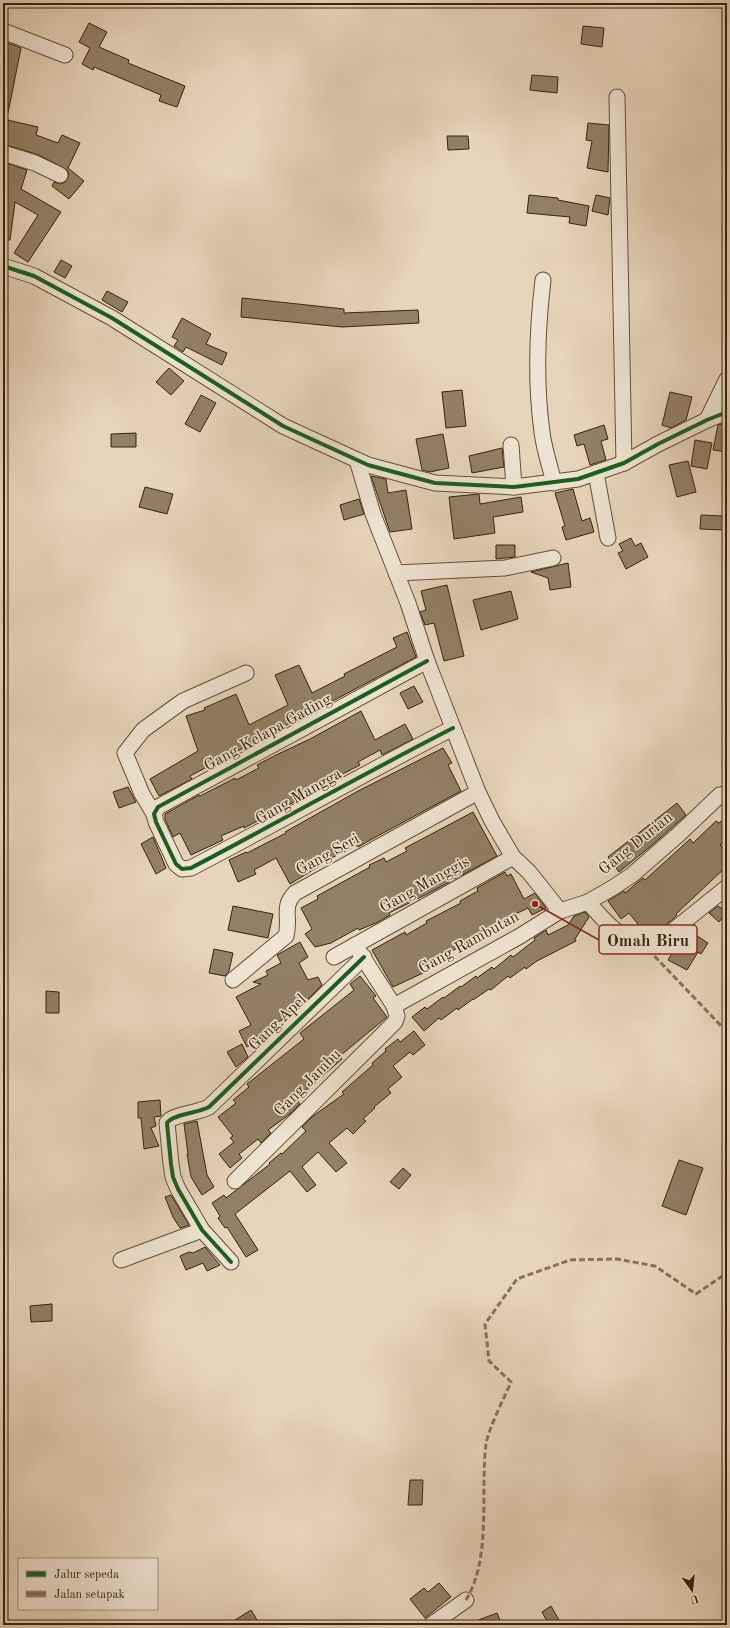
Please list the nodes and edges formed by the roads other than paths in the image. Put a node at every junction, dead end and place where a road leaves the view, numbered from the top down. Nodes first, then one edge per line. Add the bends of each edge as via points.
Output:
1 (3, 31) edge
2 (65, 55) dead end
3 (617, 97) dead end
4 (3, 153) edge
5 (60, 175) dead end
6 (3, 266) edge
7 (543, 280) dead end
8 (727, 379) edge
9 (727, 412) edge
10 (707, 420) junction
11 (511, 445) dead end
12 (357, 460) junction
13 (624, 463) junction
14 (596, 473) junction
15 (554, 482) junction
16 (514, 487) junction
17 (608, 538) dead end
18 (553, 558) dead end
19 (396, 573) junction
20 (427, 661) junction
21 (246, 673) dead end
22 (453, 728) junction
23 (478, 792) junction
24 (727, 794) edge
25 (154, 814) junction
26 (513, 857) junction
27 (727, 887) edge
28 (588, 902) junction
29 (560, 911) junction
30 (355, 945) junction
31 (334, 956) dead end
32 (364, 957) junction
33 (233, 980) dead end
34 (394, 1006) junction
35 (235, 1181) dead end
36 (202, 1230) junction
37 (121, 1260) dead end
38 (231, 1262) dead end
39 (466, 1600) dead end
40 (430, 1625) edge

1 - 2 street
3 - 13 street
4 - 5 street via 35,162
6 - 12 street via 34,276 112,318 283,426
7 - 15 street via 537,330 539,403 542,434
8 - 10 street
9 - 10 street
10 - 13 street
11 - 16 street
12 - 16 street via 435,483
12 - 19 street via 373,514
13 - 14 street
14 - 15 street via 578,479
14 - 17 street
15 - 16 street
18 - 19 street via 504,568
19 - 20 street
20 - 22 street
20 - 25 street, Gang Kelapa Gading via 158,807
21 - 25 street via 183,701 143,730 125,752 142,794
22 - 23 street
22 - 25 street, Gang Mangga via 364,773 244,842 191,868 182,869 176,864
23 - 26 street
23 - 33 street, Gang Seri via 295,893 287,906 286,936
24 - 28 street, Gang Durian via 720,795 632,874
26 - 29 street via 529,872
26 - 30 street, Gang Manggis
27 - 28 street via 665,937 655,942 642,943 617,932
28 - 29 street, Gang Durian
29 - 34 street, Gang Rambutan
30 - 31 street, Gang Manggis
30 - 32 street
32 - 34 street
32 - 36 street, Gang Apel via 209,1106 167,1122 173,1177
34 - 35 street, Gang Jambu via 397,1016 395,1022
36 - 37 street
36 - 38 street
39 - 40 street

